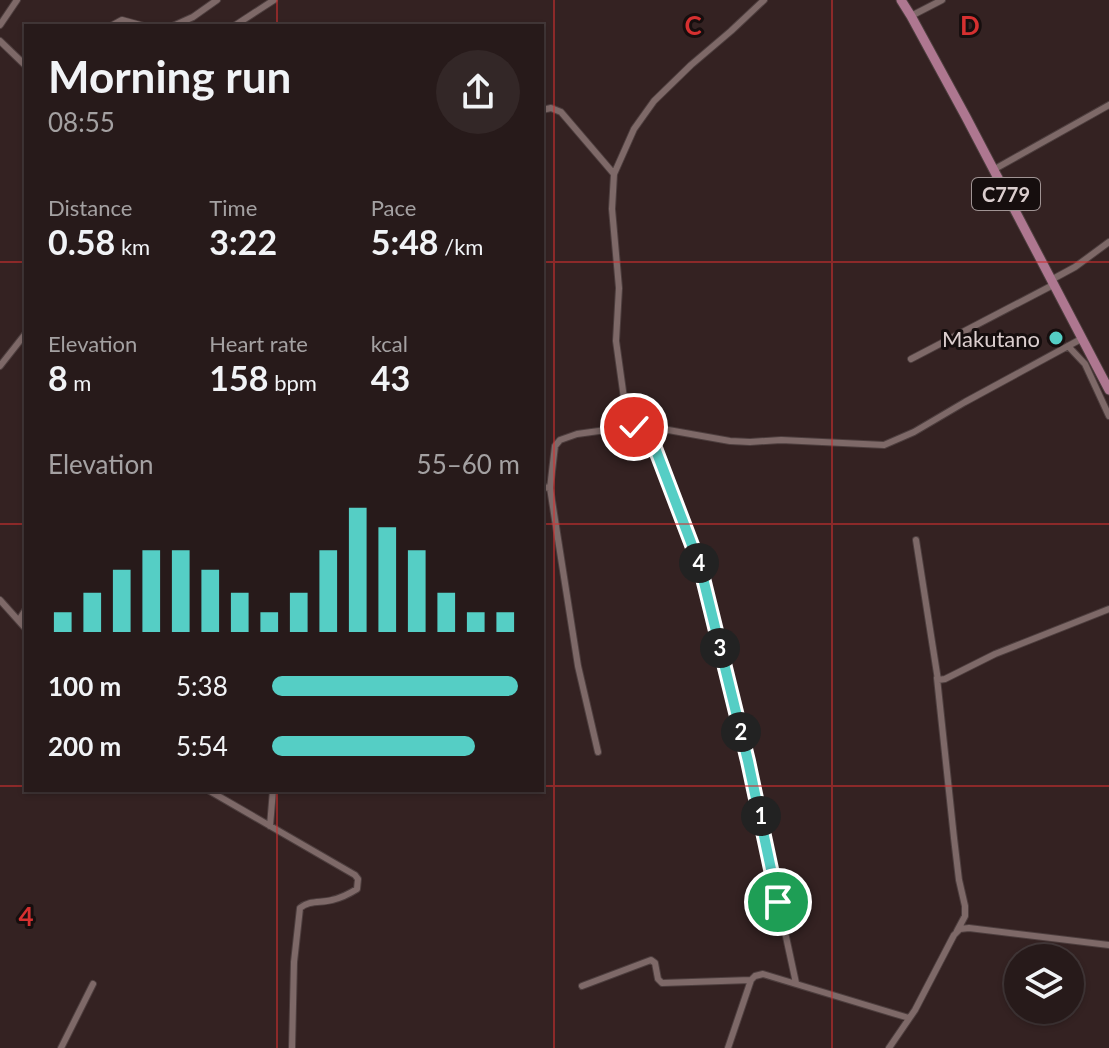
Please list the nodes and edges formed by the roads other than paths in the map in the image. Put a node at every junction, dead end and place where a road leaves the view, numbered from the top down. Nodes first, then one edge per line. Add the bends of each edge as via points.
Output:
1 (17, 0) edge
2 (217, 0) edge
3 (274, 0) edge
4 (764, 0) edge
5 (901, 0) edge
6 (942, 0) edge
7 (911, 16) junction
8 (115, 24) edge
9 (137, 24) edge
10 (177, 24) edge
11 (236, 24) edge
12 (0, 25) edge
13 (0, 41) edge
14 (24, 64) edge
15 (1109, 105) edge
16 (544, 110) edge
17 (993, 170) junction
18 (614, 174) junction
19 (1109, 242) edge
20 (1052, 282) junction
21 (24, 336) edge
22 (1081, 339) junction
23 (1068, 346) junction
24 (911, 359) dead end
25 (0, 366) edge
26 (1109, 390) edge
27 (1106, 402) edge
28 (1109, 416) edge
29 (628, 427) junction
30 (647, 427) junction
31 (546, 488) edge
32 (916, 540) dead end
33 (0, 600) edge
34 (1109, 609) edge
35 (24, 612) edge
36 (19, 620) junction
37 (24, 626) edge
38 (937, 677) junction
39 (598, 752) dead end
40 (211, 792) edge
41 (273, 792) edge
42 (270, 826) junction
43 (957, 931) junction
44 (1109, 945) edge
45 (751, 980) junction
46 (796, 983) junction
47 (93, 984) dead end
48 (582, 986) dead end
49 (909, 1018) junction
50 (61, 1048) edge
51 (292, 1048) edge
52 (728, 1048) edge
53 (889, 1048) edge

1 - 12 street
2 - 10 street
3 - 11 street
4 - 18 street via 654,101 634,129
5 - 7 main road, C779
6 - 7 street
7 - 17 main road, C779
8 - 9 street
13 - 14 street
15 - 17 street
16 - 18 street via 561,112
17 - 20 main road, C779
18 - 29 street via 616,341
19 - 20 street
20 - 22 main road, C779
20 - 24 street
21 - 25 street
22 - 23 street
22 - 26 main road, C779
23 - 27 street
23 - 30 street via 884,445 750,442
27 - 28 street
29 - 30 street
29 - 31 street via 560,440
30 - 46 street via 700,566 752,774
31 - 39 street
32 - 38 street
33 - 36 street
34 - 38 street via 945,679
35 - 36 street
36 - 37 street
38 - 43 street via 965,906
40 - 42 street
41 - 42 street
42 - 51 street via 359,882 343,897 300,908
43 - 44 street via 969,928
43 - 49 street
45 - 46 street via 763,974
45 - 48 street via 662,983 651,960
45 - 52 street
46 - 49 street
47 - 50 street
49 - 53 street

